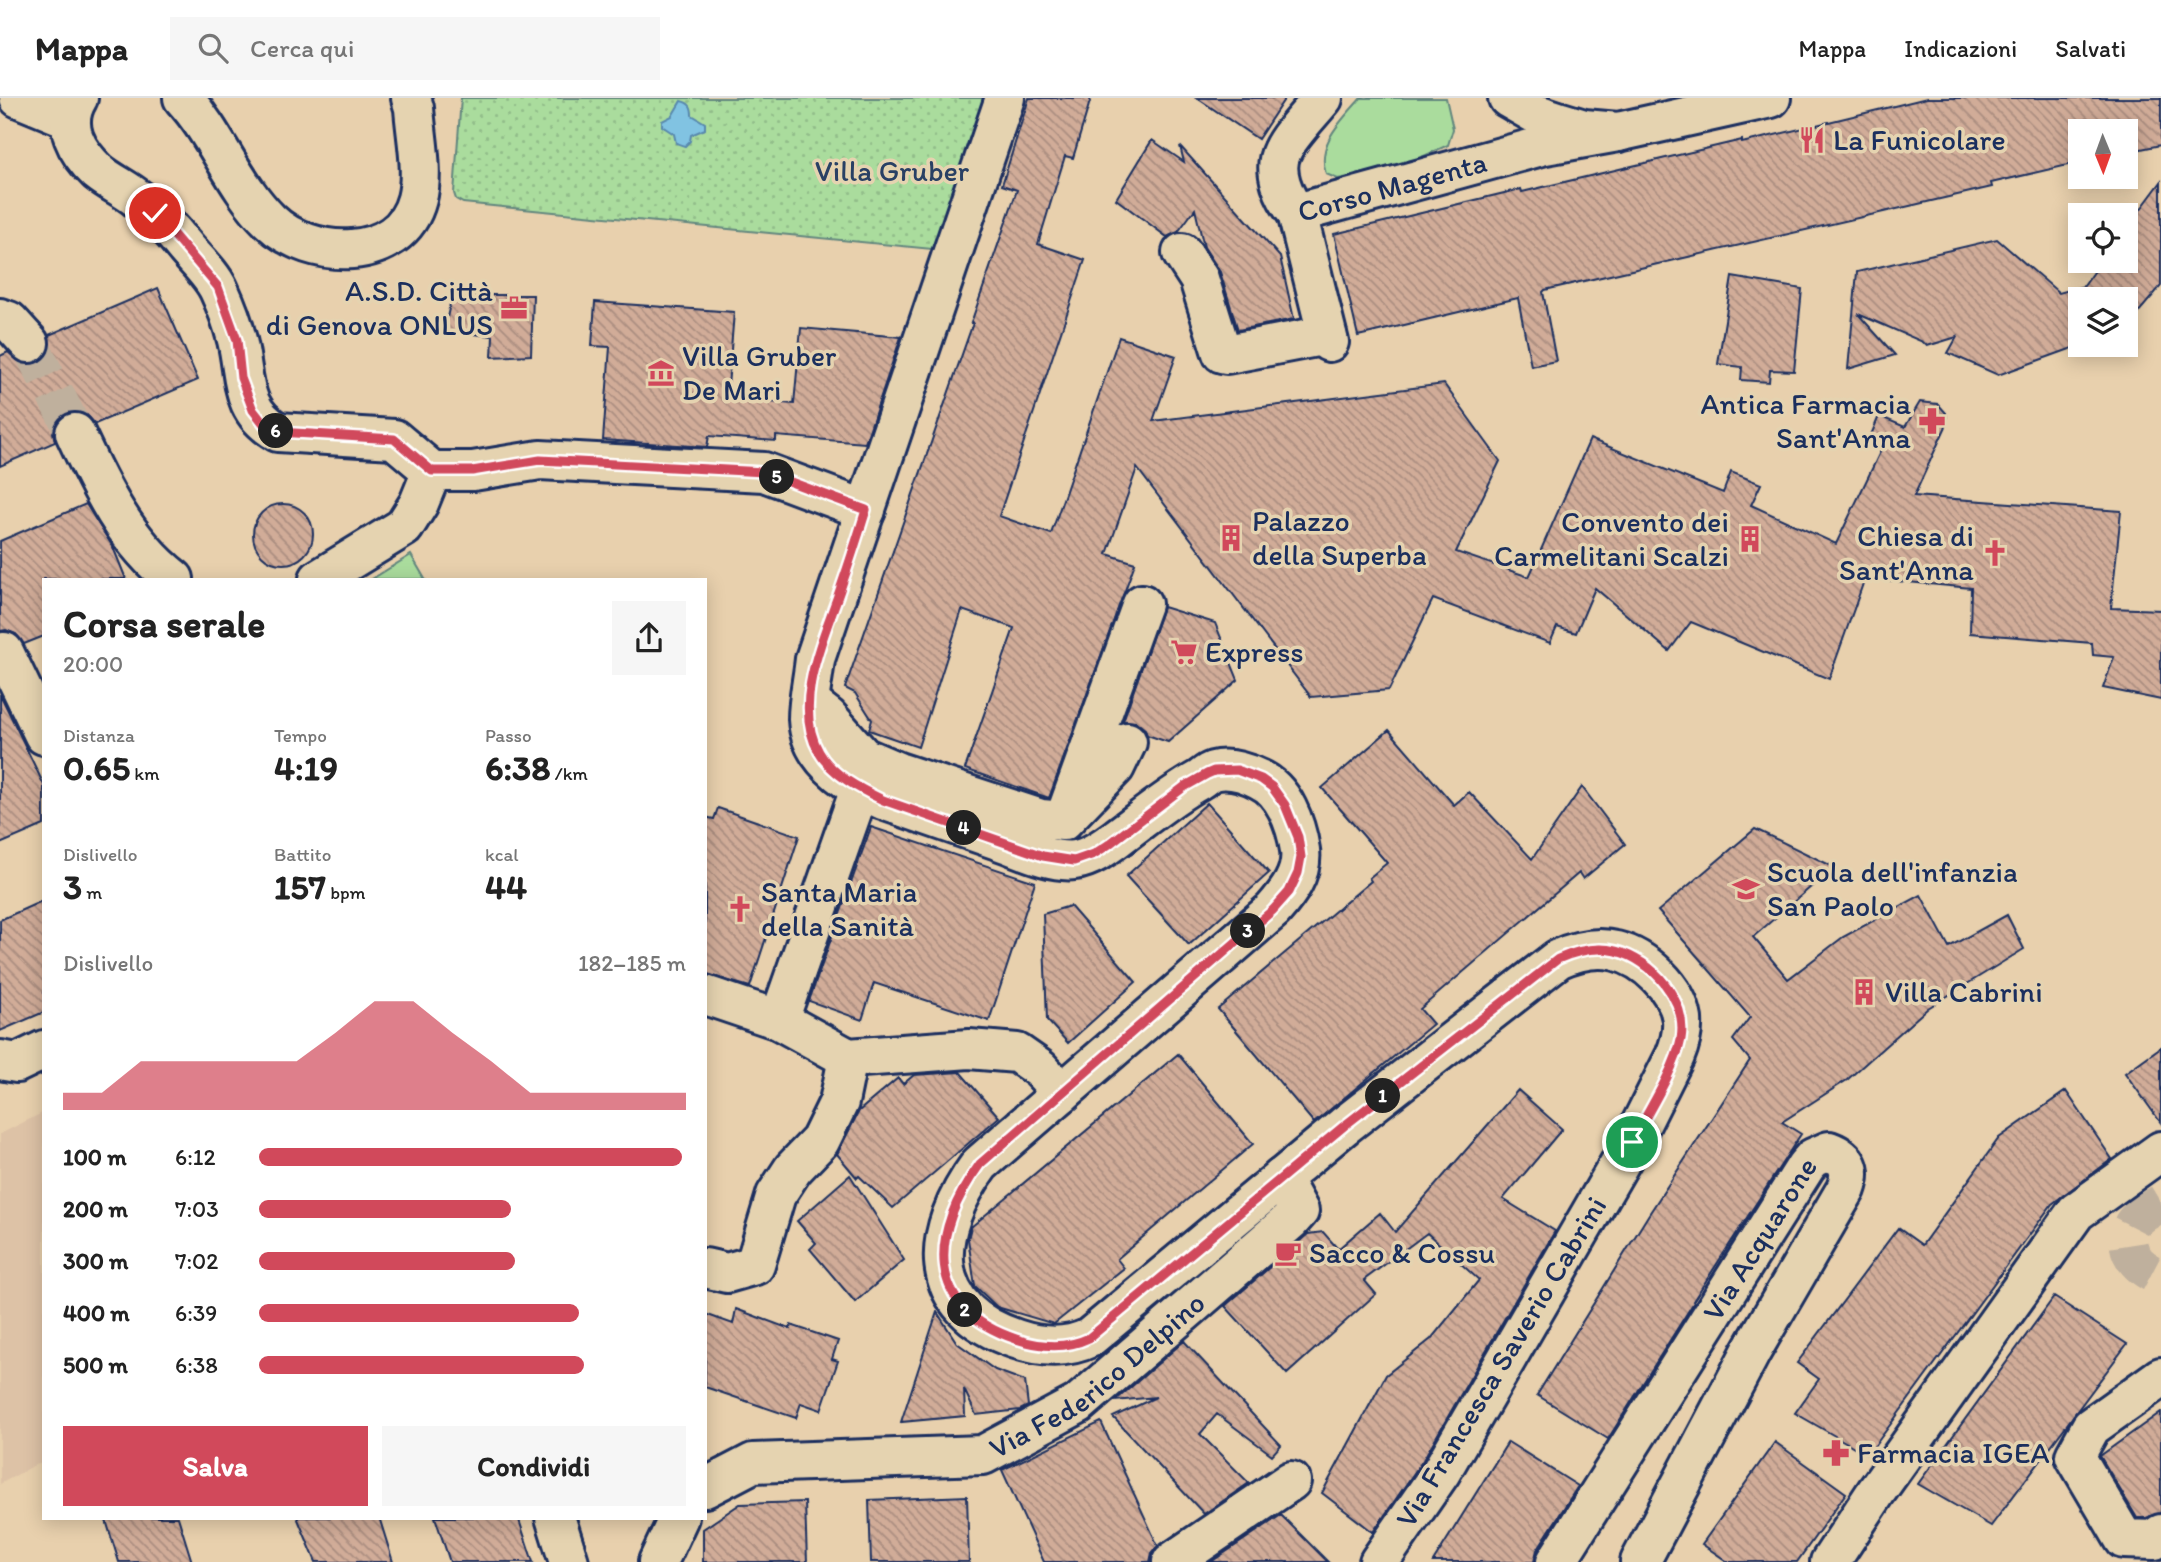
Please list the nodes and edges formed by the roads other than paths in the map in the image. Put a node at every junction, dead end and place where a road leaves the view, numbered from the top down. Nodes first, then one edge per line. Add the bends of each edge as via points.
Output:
1 (19, 98) edge
2 (183, 98) edge
3 (411, 98) edge
4 (1005, 98) edge
5 (1323, 98) edge
6 (1508, 98) edge
7 (1772, 98) edge
8 (74, 108) edge
9 (1618, 132) junction
10 (1297, 213) junction
11 (1182, 253) dead end
12 (0, 318) edge
13 (29, 343) tunnel mouth
14 (75, 433) tunnel mouth
15 (432, 471) junction
16 (866, 510) junction
17 (173, 578) edge
18 (321, 578) edge
19 (1142, 604) dead end
20 (4, 652) dead end
21 (810, 702) junction
22 (42, 731) edge
23 (1126, 742) dead end
24 (860, 789) junction
25 (1063, 821) junction
26 (707, 996) edge
27 (779, 1020) junction
28 (848, 1058) junction
29 (1062, 1093) junction
30 (2161, 1150) edge
31 (1281, 1178) junction
32 (707, 1268) edge
33 (2161, 1377) edge
34 (1291, 1481) dead end
35 (707, 1487) edge
36 (556, 1520) edge
37 (678, 1520) edge
38 (2161, 1534) edge
39 (569, 1562) edge
40 (658, 1562) edge
41 (1171, 1562) edge
42 (1379, 1562) edge
43 (1556, 1562) edge
44 (1640, 1562) edge
45 (1830, 1562) edge

1 - 8 street
2 - 3 street via 272,223 298,240 339,249 390,239 412,212 419,177
4 - 16 street via 919,304
5 - 10 street, Corso Magenta via 1281,151 1283,191
6 - 9 street, Corso Magenta via 1534,114 1584,129
7 - 9 street, Corso Magenta
8 - 15 street via 70,132 78,149 100,173 155,213 218,287 237,340 241,378 253,410 264,424 296,435 394,439
9 - 10 street, Corso Magenta via 1545,145
10 - 11 street via 1328,339 1222,353 1199,279
12 - 13 street via 9,321
14 - 17 street via 100,486 139,548
15 - 16 street via 472,471 540,460 764,472
15 - 18 street via 404,527
16 - 21 street via 815,659
19 - 25 street
20 - 22 street
21 - 24 street via 808,721 818,751 827,764
21 - 25 street via 863,757 1041,819
23 - 25 street via 1115,767
24 - 27 street
24 - 29 street via 1043,856 1074,861 1108,845 1184,787 1214,771 1237,770 1261,779 1285,805 1301,857 1289,892
26 - 27 street
27 - 28 street
28 - 29 street via 969,1049 1017,1053
28 - 32 street via 839,1102 820,1141 776,1195 755,1265 727,1273
29 - 31 street via 980,1164 951,1217 943,1259 948,1282 958,1303 992,1331 1052,1345 1072,1346 1089,1338
30 - 45 street via 2076,1212
31 - 35 street, Via Federico Delpino via 1298,1211 1291,1220 1078,1404 983,1455 753,1463
31 - 42 street, Via Francesca Saverio Cabrini via 1558,959 1586,950 1616,951 1653,971 1678,1006 1680,1042 1632,1142 1441,1472
33 - 38 street via 2091,1427 2075,1456 2124,1539 2154,1540
34 - 41 street
36 - 39 street
37 - 40 street
43 - 44 street, Via Acquarone via 1806,1166 1829,1150 1838,1154 1849,1169 1846,1189 1751,1352

